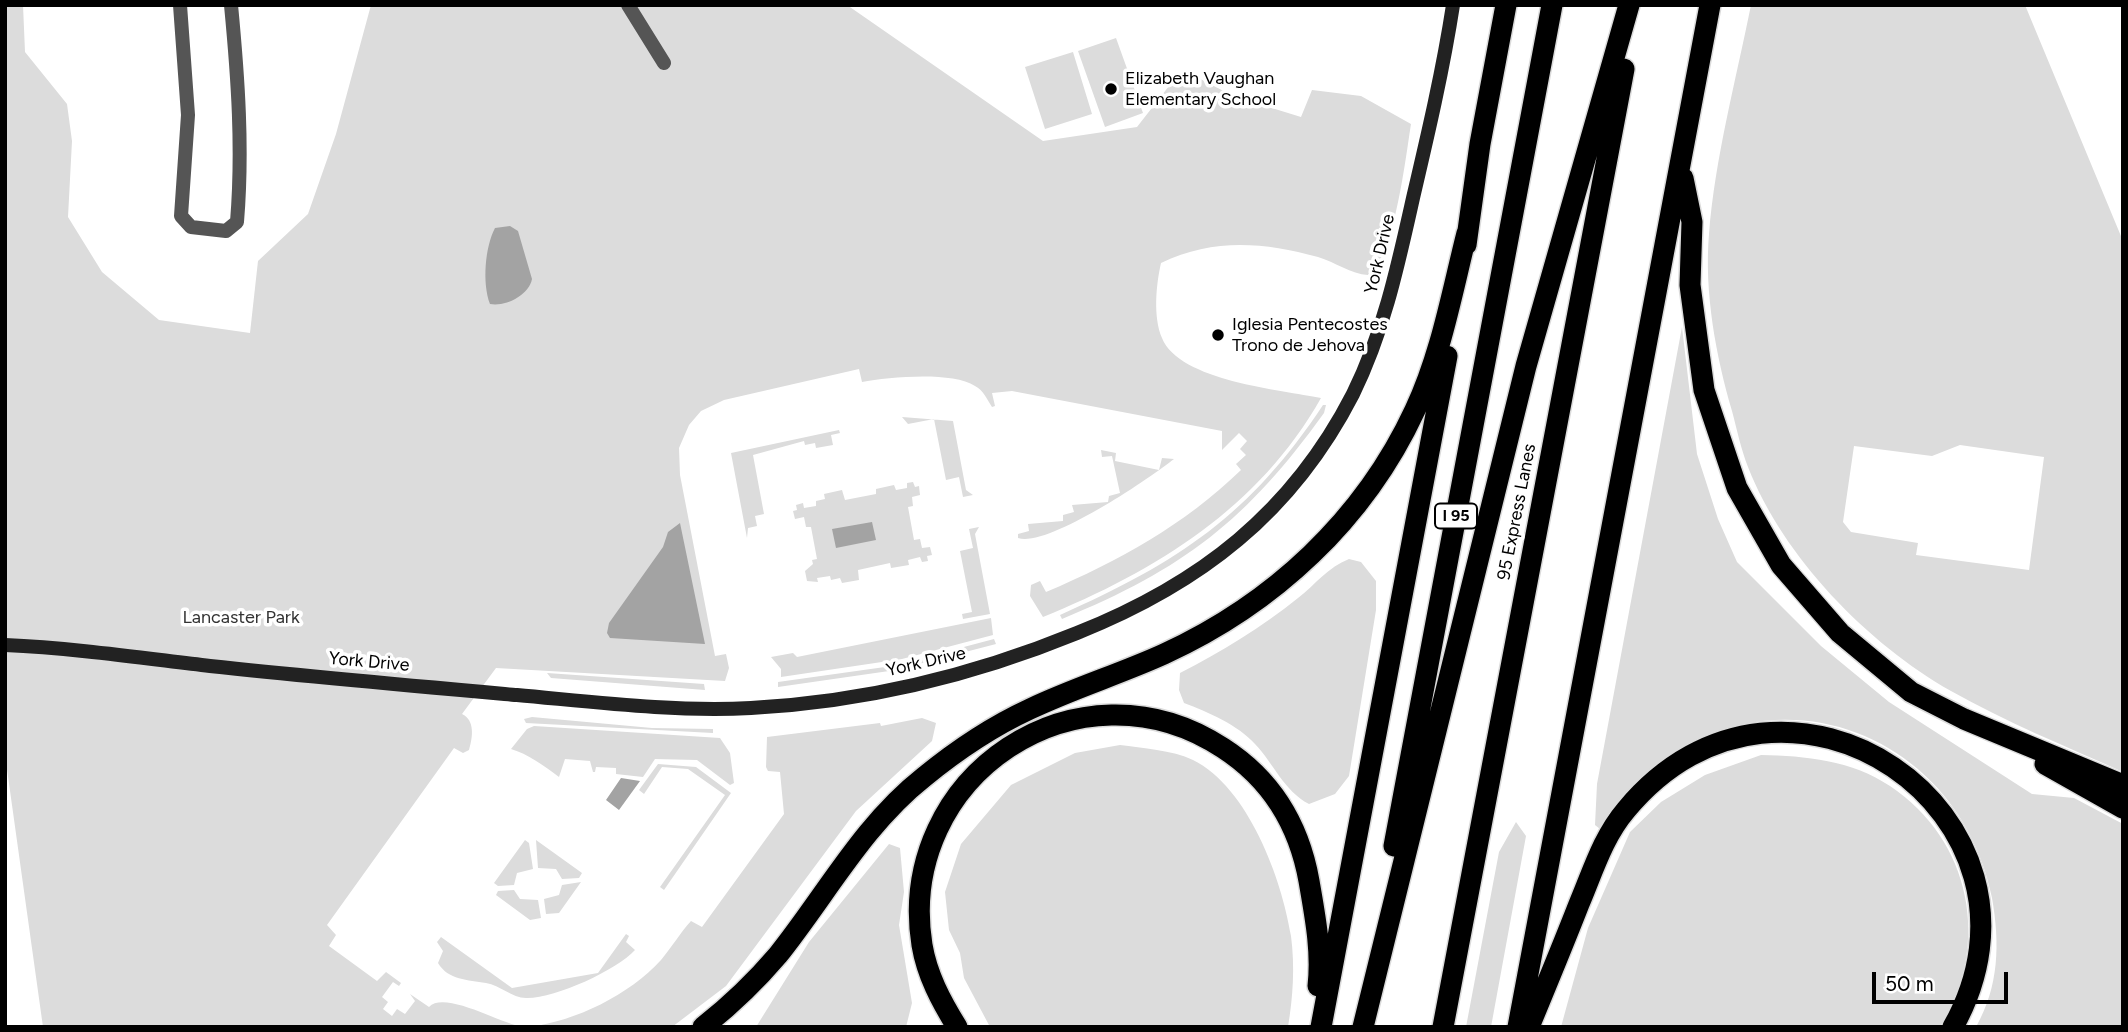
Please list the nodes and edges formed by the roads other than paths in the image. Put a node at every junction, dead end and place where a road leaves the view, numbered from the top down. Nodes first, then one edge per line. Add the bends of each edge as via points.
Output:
1 (180, 5) edge
2 (231, 5) edge
3 (628, 5) edge
4 (1452, 5) edge
5 (1506, 5) edge
6 (1552, 5) edge
7 (1629, 5) edge
8 (1636, 5) edge
9 (1710, 5) edge
10 (664, 63) dead end
11 (1681, 166) junction
12 (1467, 233) junction
13 (5, 645) edge
14 (1964, 719) junction
15 (2123, 785) edge
16 (2123, 808) edge
17 (703, 1027) edge
18 (957, 1027) edge
19 (1313, 1027) edge
20 (1321, 1027) edge
21 (1362, 1027) edge
22 (1443, 1027) edge
23 (1518, 1027) edge
24 (1529, 1027) edge
25 (1953, 1027) edge

1 - 2 street via 188,115 181,216 191,227 226,230 237,222 241,170 241,107
3 - 10 street
4 - 13 street, York Drive via 1443,68 1392,293 1371,356 1350,398 1305,471 1253,529 1193,575 1106,622 1001,662 924,684 840,699 748,708 615,704
5 - 12 highway
6 - 21 highway, I 95
7 - 21 highway via 1526,366
8 - 22 highway, 95 Express Lanes
9 - 11 highway
11 - 14 highway via 1692,222 1690,285 1695,343 1713,424 1737,488 1781,565 1840,633 1911,692
11 - 23 highway
12 - 17 highway via 1431,369 1415,409 1368,491 1328,538 1296,570 1229,620 1160,656 1031,708 953,753 886,813 778,954
12 - 20 highway
14 - 15 highway
14 - 16 highway
18 - 19 highway via 930,974 919,916 921,886 938,827 965,784 1002,750 1073,719 1123,714 1178,725 1213,741 1257,775 1290,820 1305,862 1317,923 1320,968
24 - 25 highway via 1595,863 1625,811 1672,766 1697,751 1750,734 1784,732 1823,736 1876,754 1922,788 1957,838 1977,896 1980,925 1973,982

